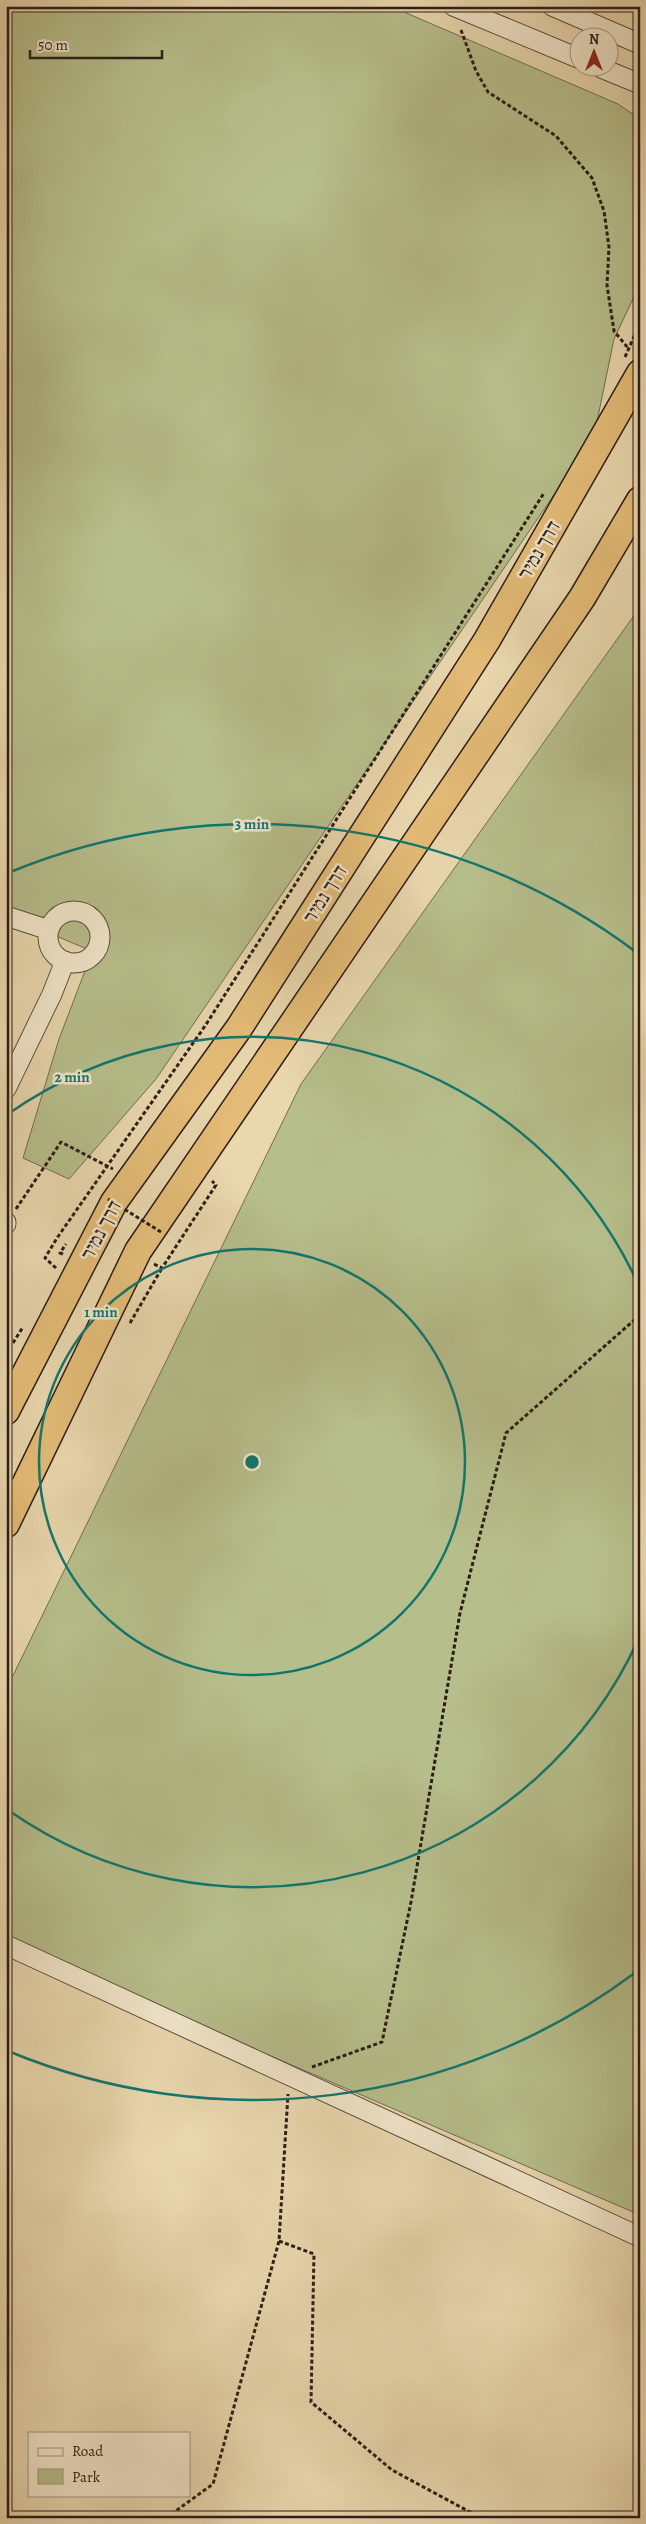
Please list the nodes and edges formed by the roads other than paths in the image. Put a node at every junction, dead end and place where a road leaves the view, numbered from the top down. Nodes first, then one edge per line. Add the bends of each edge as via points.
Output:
1 (453, 6) edge
2 (552, 6) edge
3 (640, 44) edge
4 (568, 54) edge
5 (618, 75) edge
6 (640, 84) edge
7 (640, 372) edge
8 (640, 500) edge
9 (6, 916) edge
10 (49, 930) junction
11 (65, 961) junction
12 (6, 1088) edge
13 (6, 1411) edge
14 (6, 1524) edge
15 (6, 1945) edge
16 (640, 2237) edge

1 - 4 street
2 - 3 street
5 - 6 street
7 - 13 highway, דרך נמיר via 487,640 239,1028 114,1202
8 - 14 highway via 582,598 138,1252
9 - 10 street
10 - 11 street via 54,954
10 - 11 street via 58,916 75,911 83,913 96,924 99,941 92,956 76,963
11 - 12 street
15 - 16 street

